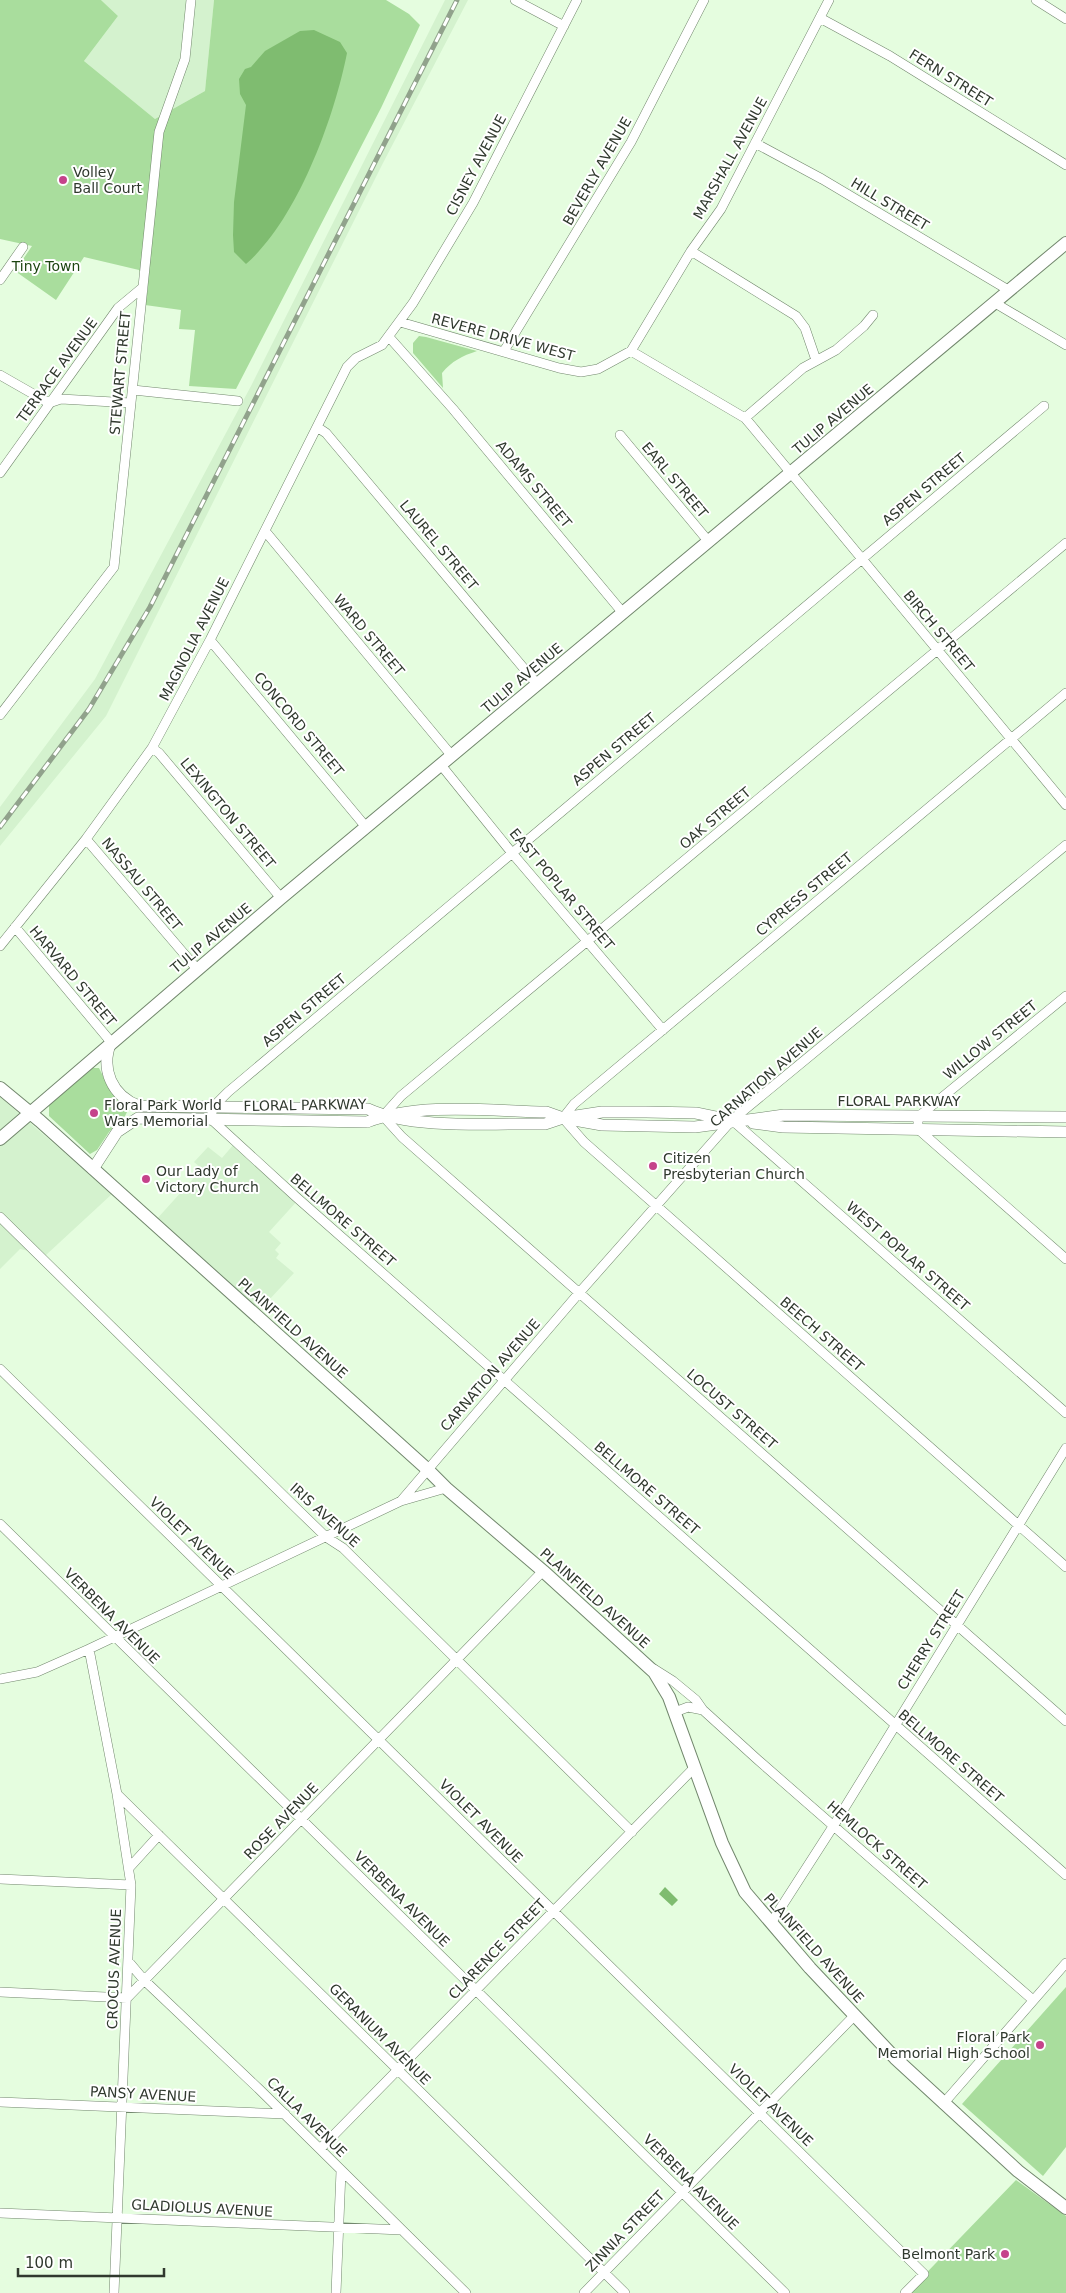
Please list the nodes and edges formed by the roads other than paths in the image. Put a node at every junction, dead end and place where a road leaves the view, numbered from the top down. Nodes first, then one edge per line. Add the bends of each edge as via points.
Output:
1 (191, 0) edge
2 (515, 0) edge
3 (577, 0) edge
4 (704, 0) edge
5 (829, 0) edge
6 (1036, 0) edge
7 (820, 18) junction
8 (1066, 19) edge
9 (564, 26) junction
10 (755, 143) junction
11 (1066, 165) edge
12 (1066, 243) edge
13 (23, 247) dead end
14 (691, 251) junction
15 (0, 280) edge
16 (142, 288) junction
17 (1010, 290) junction
18 (995, 303) junction
19 (873, 314) dead end
20 (400, 322) junction
21 (389, 337) junction
22 (1066, 345) edge
23 (631, 350) junction
24 (504, 351) junction
25 (816, 360) junction
26 (0, 375) edge
27 (133, 390) junction
28 (238, 401) dead end
29 (49, 402) junction
30 (131, 403) junction
31 (1044, 406) dead end
32 (744, 418) junction
33 (317, 427) junction
34 (620, 435) dead end
35 (0, 473) edge
36 (790, 474) junction
37 (265, 532) junction
38 (709, 542) junction
39 (1066, 543) edge
40 (861, 559) junction
41 (623, 613) junction
42 (210, 640) junction
43 (938, 651) junction
44 (537, 684) junction
45 (1066, 693) edge
46 (0, 715) edge
47 (1010, 739) junction
48 (152, 748) junction
49 (452, 756) junction
50 (441, 764) junction
51 (1066, 805) edge
52 (366, 827) junction
53 (86, 839) junction
54 (1066, 845) edge
55 (512, 853) junction
56 (281, 898) junction
57 (15, 927) junction
58 (588, 941) junction
59 (0, 946) edge
60 (196, 969) junction
61 (1066, 996) edge
62 (663, 1030) junction
63 (111, 1042) junction
64 (0, 1088) edge
65 (212, 1108) junction
66 (306, 1109) junction
67 (487, 1111) junction
68 (139, 1112) junction
69 (646, 1112) junction
70 (31, 1113) junction
71 (382, 1116) junction
72 (1024, 1116) junction
73 (1066, 1117) edge
74 (563, 1118) junction
75 (212, 1120) junction
76 (732, 1120) junction
77 (306, 1122) junction
78 (487, 1123) junction
79 (918, 1123) junction
80 (645, 1125) junction
81 (1023, 1130) junction
82 (1066, 1132) edge
83 (0, 1139) edge
84 (93, 1169) junction
85 (656, 1206) junction
86 (0, 1218) edge
87 (1066, 1259) edge
88 (579, 1293) junction
89 (0, 1370) edge
90 (504, 1380) junction
91 (1066, 1413) edge
92 (1066, 1448) edge
93 (427, 1469) junction
94 (446, 1488) junction
95 (401, 1501) junction
96 (0, 1524) edge
97 (1018, 1525) junction
98 (326, 1536) junction
99 (1066, 1567) edge
100 (543, 1571) junction
101 (222, 1586) junction
102 (957, 1625) junction
103 (114, 1637) junction
104 (89, 1649) junction
105 (457, 1660) junction
106 (648, 1665) junction
107 (0, 1679) edge
108 (703, 1710) junction
109 (675, 1712) junction
110 (1066, 1721) edge
111 (896, 1725) junction
112 (379, 1740) junction
113 (694, 1768) junction
114 (117, 1794) junction
115 (301, 1820) junction
116 (834, 1825) junction
117 (632, 1832) junction
118 (159, 1836) junction
119 (128, 1868) junction
120 (1066, 1875) edge
121 (0, 1879) edge
122 (131, 1885) junction
123 (224, 1899) junction
124 (553, 1911) junction
125 (771, 1923) junction
126 (128, 1961) junction
127 (1066, 1963) edge
128 (144, 1980) junction
129 (475, 1991) junction
130 (0, 1992) edge
131 (127, 1998) junction
132 (1033, 2000) junction
133 (854, 2016) junction
134 (397, 2070) junction
135 (0, 2102) edge
136 (943, 2104) junction
137 (122, 2107) junction
138 (760, 2113) junction
139 (285, 2114) junction
140 (320, 2149) junction
141 (341, 2170) junction
142 (682, 2192) junction
143 (1066, 2208) edge
144 (0, 2213) edge
145 (117, 2218) junction
146 (338, 2228) junction
147 (402, 2230) junction
148 (604, 2272) junction
149 (114, 2293) edge
150 (336, 2293) edge
151 (466, 2293) edge
152 (584, 2293) edge
153 (625, 2293) edge
154 (784, 2293) edge
155 (905, 2293) edge

1 - 16 street, STEWART STREET via 185,59 159,132
2 - 9 street
3 - 9 street, CISNEY AVENUE
4 - 24 street, BEVERLY AVENUE via 631,142
5 - 7 street, MARSHALL AVENUE
6 - 8 street
7 - 10 street, MARSHALL AVENUE
7 - 11 street, FERN STREET via 890,56
9 - 20 street, CISNEY AVENUE via 473,203
10 - 14 street, MARSHALL AVENUE via 721,209
10 - 17 street, HILL STREET
12 - 17 main road, TULIP AVENUE
13 - 15 street
14 - 23 street, MARSHALL AVENUE
14 - 25 street via 796,316 805,328
16 - 27 street, STEWART STREET
16 - 29 street, TERRACE AVENUE via 118,308
17 - 18 main road, TULIP AVENUE
18 - 22 street
18 - 36 main road, TULIP AVENUE
19 - 25 street via 836,350
20 - 21 street, CISNEY AVENUE
20 - 24 street, REVERE DRIVE WEST
21 - 33 street, MAGNOLIA AVENUE via 379,348 350,363
21 - 41 street, ADAMS STREET
23 - 24 street, REVERE DRIVE WEST via 598,370 581,372
23 - 32 street
25 - 32 street
26 - 29 street
27 - 28 street
27 - 30 street, STEWART STREET
29 - 30 street
29 - 35 street, TERRACE AVENUE
30 - 46 street, STEWART STREET via 113,570
31 - 40 street, ASPEN STREET
32 - 36 street
33 - 37 street, MAGNOLIA AVENUE
33 - 44 street, LAUREL STREET via 326,433
34 - 38 street, EARL STREET
36 - 38 main road, TULIP AVENUE
36 - 40 street, BIRCH STREET
37 - 42 street, MAGNOLIA AVENUE
37 - 49 street, WARD STREET
38 - 41 main road, TULIP AVENUE
39 - 43 street, OAK STREET
40 - 43 street, BIRCH STREET
40 - 55 street, ASPEN STREET
41 - 44 main road, TULIP AVENUE
42 - 48 street, MAGNOLIA AVENUE
42 - 52 street, CONCORD STREET
43 - 47 street, BIRCH STREET
43 - 58 street, OAK STREET
44 - 49 main road, TULIP AVENUE
45 - 47 street, CYPRESS STREET
47 - 51 street, BIRCH STREET
47 - 62 street, CYPRESS STREET
48 - 53 street, MAGNOLIA AVENUE
48 - 56 street, LEXINGTON STREET
49 - 50 main road, TULIP AVENUE
50 - 52 main road, TULIP AVENUE
50 - 55 street, EAST POPLAR STREET
52 - 56 main road, TULIP AVENUE
53 - 57 street, MAGNOLIA AVENUE
53 - 60 street, NASSAU STREET
54 - 76 street, CARNATION AVENUE
55 - 58 street, EAST POPLAR STREET
55 - 65 street, ASPEN STREET
56 - 60 main road, TULIP AVENUE
57 - 59 street, MAGNOLIA AVENUE
57 - 63 street, HARVARD STREET
58 - 62 street, EAST POPLAR STREET
58 - 71 street, OAK STREET via 401,1096
60 - 63 main road, TULIP AVENUE
61 - 79 street, WILLOW STREET
62 - 74 street, CYPRESS STREET via 574,1104
63 - 68 street via 105,1063 108,1076 121,1095
63 - 70 main road, TULIP AVENUE
64 - 70 main road, PLAINFIELD AVENUE
65 - 66 street, FLORAL PARKWAY
65 - 68 street, FLORAL PARKWAY
65 - 75 street
66 - 71 street, FLORAL PARKWAY via 368,1109
66 - 77 street
67 - 71 street, FLORAL PARKWAY via 426,1110
67 - 74 street, FLORAL PARKWAY via 546,1112
67 - 78 street
68 - 75 street, FLORAL PARKWAY
68 - 84 street via 117,1132
69 - 74 street, FLORAL PARKWAY via 602,1112
69 - 76 street, FLORAL PARKWAY via 696,1113
69 - 80 street
70 - 83 main road, TULIP AVENUE
70 - 84 main road, PLAINFIELD AVENUE
71 - 77 street, FLORAL PARKWAY via 367,1122
71 - 78 street, FLORAL PARKWAY via 425,1122
71 - 88 street, LOCUST STREET
72 - 73 street, FLORAL PARKWAY
72 - 79 street, FLORAL PARKWAY
72 - 81 street
74 - 78 street, FLORAL PARKWAY via 546,1124
74 - 80 street, FLORAL PARKWAY via 602,1125
74 - 85 street, BEECH STREET via 584,1142
75 - 77 street, FLORAL PARKWAY
75 - 90 street, BELLMORE STREET
76 - 79 street, FLORAL PARKWAY via 783,1127 839,1122
76 - 80 street, FLORAL PARKWAY via 695,1127
76 - 85 street, CARNATION AVENUE
76 - 91 street, WEST POPLAR STREET
79 - 81 street, FLORAL PARKWAY
79 - 87 street, FLORAL PARKWAY
81 - 82 street, FLORAL PARKWAY
84 - 93 main road, PLAINFIELD AVENUE
85 - 88 street, CARNATION AVENUE
85 - 97 street, BEECH STREET
86 - 98 street, IRIS AVENUE
88 - 90 street, CARNATION AVENUE
88 - 102 street, LOCUST STREET
89 - 101 street, VIOLET AVENUE
90 - 93 street, CARNATION AVENUE
90 - 111 street, BELLMORE STREET
92 - 97 street, CHERRY STREET
93 - 94 main road, PLAINFIELD AVENUE
93 - 95 street, CARNATION AVENUE
94 - 95 street, CARNATION AVENUE
94 - 100 main road, PLAINFIELD AVENUE
95 - 98 street, CARNATION AVENUE
96 - 103 street, VERBENA AVENUE
97 - 99 street, BEECH STREET
97 - 102 street, CHERRY STREET
98 - 101 street, CARNATION AVENUE
98 - 105 street, IRIS AVENUE via 343,1548
100 - 105 street, ROSE AVENUE
100 - 106 main road, PLAINFIELD AVENUE
101 - 103 street, CARNATION AVENUE
101 - 112 street, VIOLET AVENUE
102 - 110 street, LOCUST STREET
102 - 111 street, CHERRY STREET
103 - 104 street, CARNATION AVENUE
103 - 115 street, VERBENA AVENUE
104 - 107 street, CARNATION AVENUE via 37,1672
104 - 114 street, CROCUS AVENUE
105 - 112 street, ROSE AVENUE
105 - 117 street, IRIS AVENUE
106 - 108 street, HEMLOCK STREET via 673,1680
106 - 109 main road, PLAINFIELD AVENUE via 665,1686
108 - 109 street via 688,1707
108 - 116 street, HEMLOCK STREET
109 - 113 main road, PLAINFIELD AVENUE
111 - 116 street, CHERRY STREET
111 - 120 street, BELLMORE STREET
112 - 115 street, ROSE AVENUE
112 - 124 street, VIOLET AVENUE
113 - 117 street, CLARENCE STREET
113 - 125 main road, PLAINFIELD AVENUE via 737,1878
114 - 118 street, GERANIUM AVENUE
114 - 119 street, CROCUS AVENUE
115 - 123 street, ROSE AVENUE
115 - 129 street, VERBENA AVENUE
116 - 125 street, CHERRY STREET
116 - 132 street, HEMLOCK STREET
117 - 124 street, CLARENCE STREET
118 - 119 street
118 - 123 street, GERANIUM AVENUE
119 - 122 street, CROCUS AVENUE
121 - 122 street
122 - 126 street, CROCUS AVENUE
123 - 128 street, ROSE AVENUE
123 - 134 street, GERANIUM AVENUE
124 - 129 street, CLARENCE STREET
124 - 138 street, VIOLET AVENUE
125 - 133 main road, PLAINFIELD AVENUE
126 - 128 street, CALLA AVENUE
126 - 131 street, CROCUS AVENUE
127 - 132 street
128 - 131 street, ROSE AVENUE
128 - 139 street, CALLA AVENUE
129 - 134 street, CLARENCE STREET
129 - 142 street, VERBENA AVENUE
130 - 131 street
131 - 137 street, CROCUS AVENUE
132 - 136 street
133 - 136 main road, PLAINFIELD AVENUE
133 - 138 street, ZINNIA STREET
134 - 140 street, CLARENCE STREET
134 - 148 street, GERANIUM AVENUE
135 - 137 street, PANSY AVENUE
136 - 143 main road, PLAINFIELD AVENUE via 1033,2184
137 - 139 street, PANSY AVENUE
137 - 145 street, CROCUS AVENUE
138 - 142 street, ZINNIA STREET
138 - 155 street, VIOLET AVENUE via 924,2274
139 - 140 street, CALLA AVENUE
140 - 141 street, CALLA AVENUE
141 - 146 street
141 - 147 street, CALLA AVENUE
142 - 148 street, ZINNIA STREET
142 - 154 street, VERBENA AVENUE
144 - 145 street, GLADIOLUS AVENUE
145 - 146 street, GLADIOLUS AVENUE
145 - 149 street, CROCUS AVENUE
146 - 147 street, GLADIOLUS AVENUE
146 - 150 street
147 - 151 street, CALLA AVENUE
148 - 152 street, ZINNIA STREET
148 - 153 street, GERANIUM AVENUE

